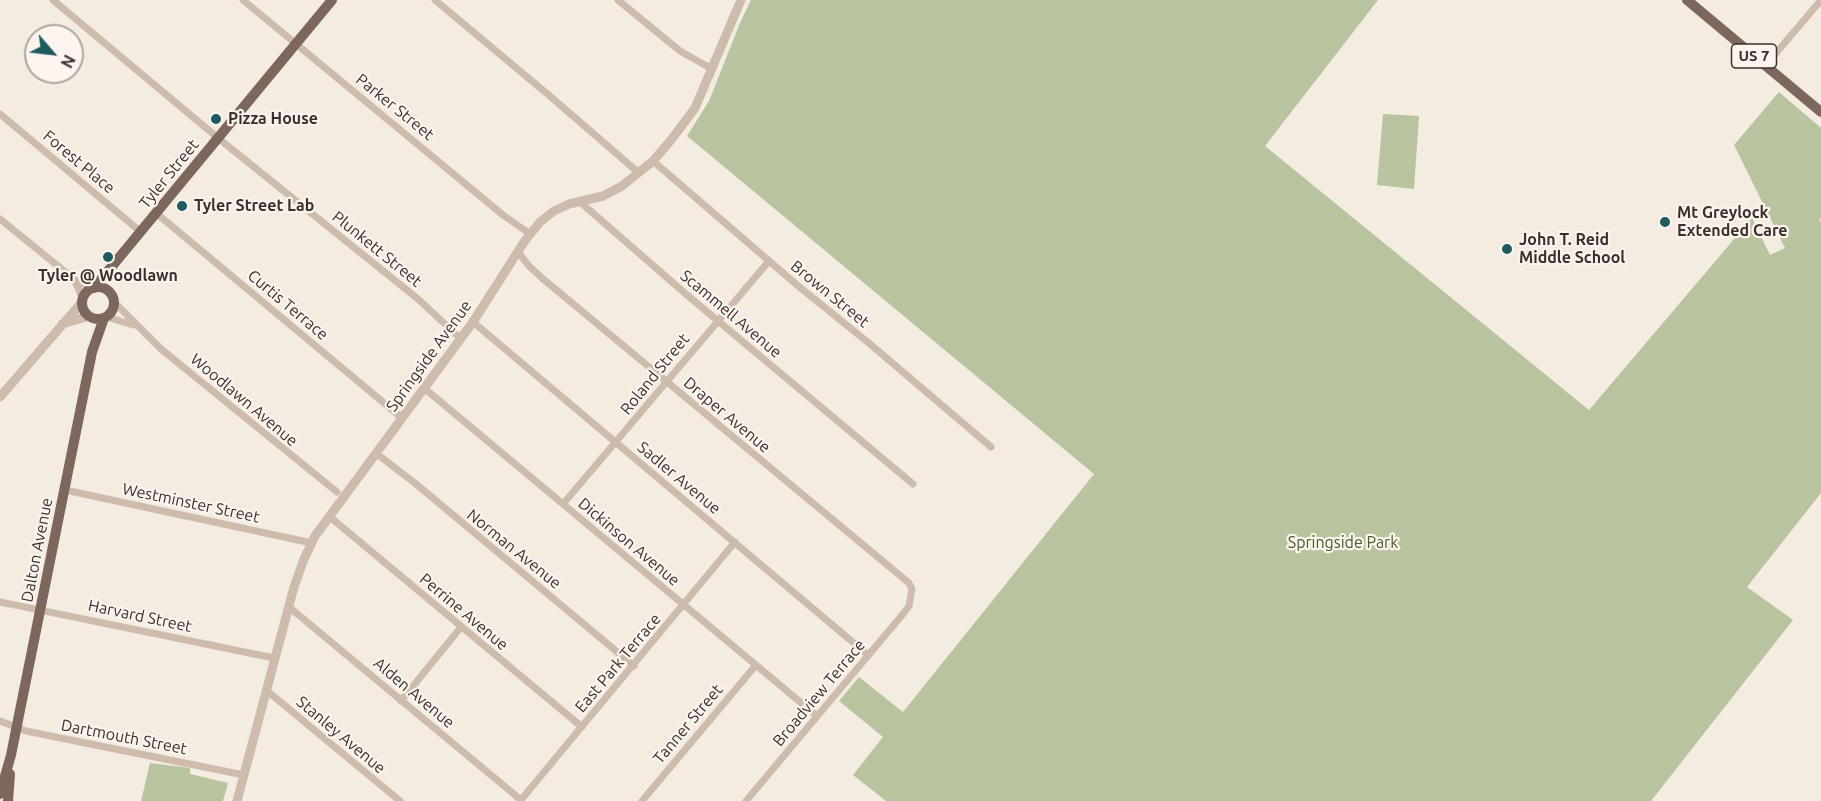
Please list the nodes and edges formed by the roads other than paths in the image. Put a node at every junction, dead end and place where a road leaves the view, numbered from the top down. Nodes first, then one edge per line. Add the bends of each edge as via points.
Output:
1 (53, 0) edge
2 (243, 0) edge
3 (332, 0) edge
4 (435, 0) edge
5 (618, 0) edge
6 (741, 0) edge
7 (1687, 0) edge
8 (1821, 0) edge
9 (296, 44) junction
10 (1766, 65) junction
11 (712, 69) junction
12 (1821, 112) edge
13 (0, 114) edge
14 (218, 138) junction
15 (653, 161) junction
16 (639, 173) junction
17 (579, 201) junction
18 (156, 213) junction
19 (0, 219) edge
20 (141, 232) junction
21 (530, 234) junction
22 (518, 252) junction
23 (120, 256) junction
24 (769, 261) junction
25 (74, 279) junction
26 (93, 288) junction
27 (112, 297) junction
28 (83, 300) junction
29 (90, 317) junction
30 (105, 317) junction
31 (717, 320) junction
32 (472, 322) junction
33 (62, 324) junction
34 (135, 325) junction
35 (460, 338) junction
36 (92, 352) junction
37 (667, 382) junction
38 (424, 388) junction
39 (0, 396) edge
40 (402, 418) junction
41 (616, 443) junction
42 (991, 447) dead end
43 (376, 454) junction
44 (913, 484) dead end
45 (65, 490) junction
46 (337, 492) dead end
47 (563, 504) junction
48 (330, 517) junction
49 (735, 542) junction
50 (312, 543) junction
51 (911, 601) joint
52 (0, 602) edge
53 (683, 605) junction
54 (289, 607) junction
55 (40, 610) junction
56 (461, 627) junction
57 (868, 655) junction
58 (274, 658) junction
59 (756, 665) junction
60 (634, 666) junction
61 (266, 690) junction
62 (401, 700) junction
63 (816, 716) junction
64 (0, 721) edge
65 (17, 726) junction
66 (582, 728) junction
67 (11, 755) junction
68 (244, 775) junction
69 (0, 794) edge
70 (521, 800) edge
71 (8, 801) edge
72 (237, 801) edge
73 (400, 801) edge
74 (642, 801) edge
75 (746, 801) edge

1 - 14 street, Plunkett Street
2 - 9 street, Parker Street
3 - 9 main road, Tyler Street
4 - 16 street
5 - 11 street via 680,51
6 - 11 street, Springside Avenue
7 - 10 main road, US 7
8 - 10 street
9 - 14 main road, Tyler Street
9 - 21 street, Parker Street
10 - 12 main road, US 7
11 - 15 street, Springside Avenue via 695,108
13 - 20 street, Forest Place
14 - 18 main road, Tyler Street
14 - 35 street, Plunkett Street via 418,299
15 - 16 street, Springside Avenue
15 - 24 street, Brown Street
16 - 17 street, Springside Avenue via 603,196
17 - 21 street, Springside Avenue via 554,211
17 - 31 street, Scammell Avenue
18 - 20 main road, Tyler Street
18 - 40 street, Curtis Terrace
19 - 25 street
20 - 23 main road, Tyler Street
21 - 22 street, Springside Avenue
22 - 32 street, Springside Avenue
22 - 37 street, Draper Avenue via 542,278
23 - 26 main road, Tyler Street
23 - 27 main road, Tyler Street via 111,282
24 - 31 street, Roland Street
24 - 42 street, Brown Street
25 - 26 street
25 - 28 street
26 - 27 main road via 103,288
26 - 28 main road
27 - 30 main road via 112,310
27 - 34 street, Woodlawn Avenue
28 - 29 main road
28 - 33 street
29 - 30 main road
29 - 33 street
29 - 36 main road, Dalton Avenue
30 - 34 street, Woodlawn Avenue
30 - 36 main road, Dalton Avenue
31 - 37 street, Roland Street
31 - 44 street, Scammell Avenue
32 - 35 street, Springside Avenue
32 - 41 street, Sadler Avenue
33 - 39 street
34 - 46 street, Woodlawn Avenue
35 - 38 street, Springside Avenue
36 - 45 main road, Dalton Avenue
37 - 41 street, Roland Street
37 - 51 street, Draper Avenue via 909,583
38 - 40 street, Springside Avenue
38 - 47 street, Dickinson Avenue
40 - 43 street, Springside Avenue
41 - 47 street, Roland Street
41 - 49 street, Sadler Avenue
43 - 48 street, Springside Avenue
43 - 60 street, Norman Avenue
45 - 50 street, Westminster Street
45 - 55 main road, Dalton Avenue
47 - 53 street, Dickinson Avenue
48 - 50 street, Springside Avenue
48 - 56 street, Perrine Avenue
49 - 53 street, East Park Terrace
49 - 57 street, Sadler Avenue
50 - 54 street, Springside Avenue
51 - 57 street, Broadview Terrace
52 - 55 street, Harvard Street
53 - 59 street, Dickinson Avenue
53 - 60 street, East Park Terrace
54 - 58 street, Springside Avenue
54 - 62 street, Alden Avenue
55 - 58 street, Harvard Street
55 - 65 main road, Dalton Avenue
56 - 62 street
56 - 66 street, Perrine Avenue
57 - 63 street, Broadview Terrace
58 - 61 street, Springside Avenue
59 - 63 street, Dickinson Avenue
59 - 74 street, Tanner Street
60 - 66 street, East Park Terrace
61 - 68 street, Springside Avenue
61 - 73 street, Stanley Avenue
62 - 70 street, Alden Avenue
63 - 75 street, Broadview Terrace
64 - 65 street, Dartmouth Street
65 - 67 main road, Dalton Avenue
65 - 68 street, Dartmouth Street
66 - 70 street, East Park Terrace
67 - 69 main road, Dalton Avenue
67 - 71 main road, Dalton Avenue
68 - 72 street, Springside Avenue

